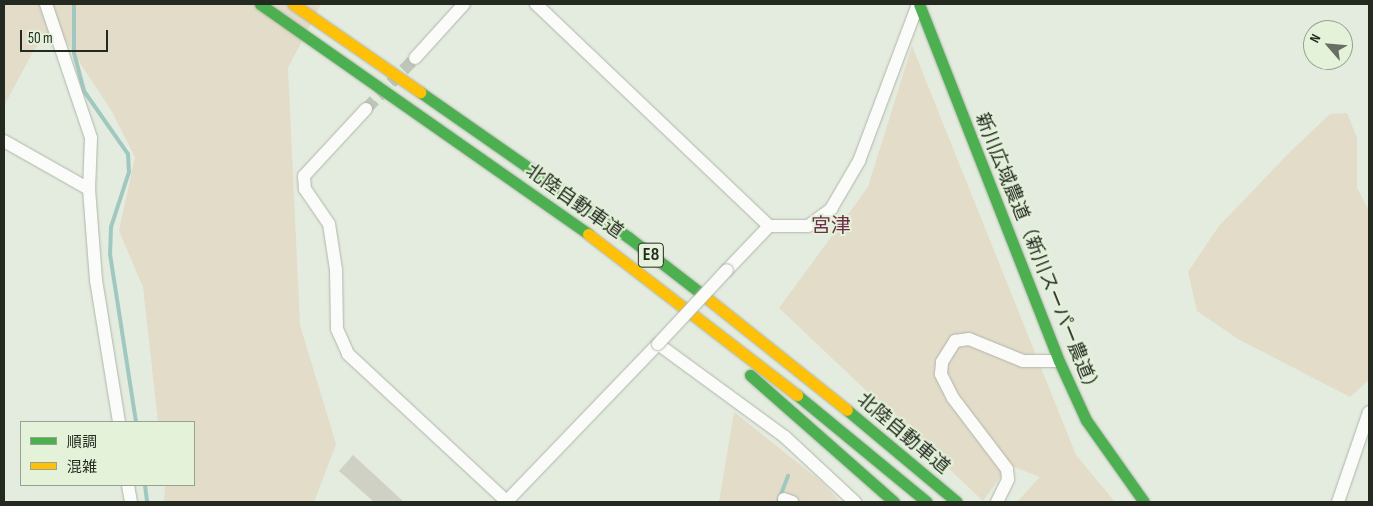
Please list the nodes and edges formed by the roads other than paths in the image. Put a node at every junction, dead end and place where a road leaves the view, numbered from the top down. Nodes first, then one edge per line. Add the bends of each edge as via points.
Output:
1 (46, 4) edge
2 (260, 4) edge
3 (293, 4) edge
4 (464, 4) edge
5 (536, 4) edge
6 (919, 4) edge
7 (414, 58) tunnel mouth
8 (366, 109) tunnel mouth
9 (433, 125) junction
10 (4, 141) edge
11 (89, 189) junction
12 (769, 226) junction
13 (658, 344) junction
14 (1059, 361) junction
15 (1369, 412) edge
16 (119, 421) edge
17 (128, 486) edge
18 (998, 501) edge
19 (131, 502) edge
20 (507, 502) edge
21 (855, 502) edge
22 (894, 502) edge
23 (926, 502) edge
24 (957, 502) edge
25 (1144, 502) edge
26 (1338, 502) edge

1 - 11 street via 91,138
2 - 9 main road, 北陸自動車道 / E8
3 - 24 main road, 北陸自動車道 / E8 via 628,237 783,356
4 - 7 street
5 - 12 street
6 - 12 street via 859,161 831,209 808,226
6 - 14 main road, 新川広域農道（新川スーパー農道）
8 - 20 street via 304,176 305,189 329,224 336,270 337,329 348,354
9 - 22 main road via 700,331
9 - 23 main road, 北陸自動車道 / E8 via 699,317
10 - 11 street
11 - 16 street via 96,280
12 - 13 street, bridge
13 - 20 street
13 - 21 street via 785,437
14 - 18 street via 1023,361 969,339 955,341 942,362 941,374 953,398 1007,469 1008,479
14 - 25 main road, 新川広域農道（新川スーパー農道） via 1086,420
15 - 26 street
17 - 19 street

